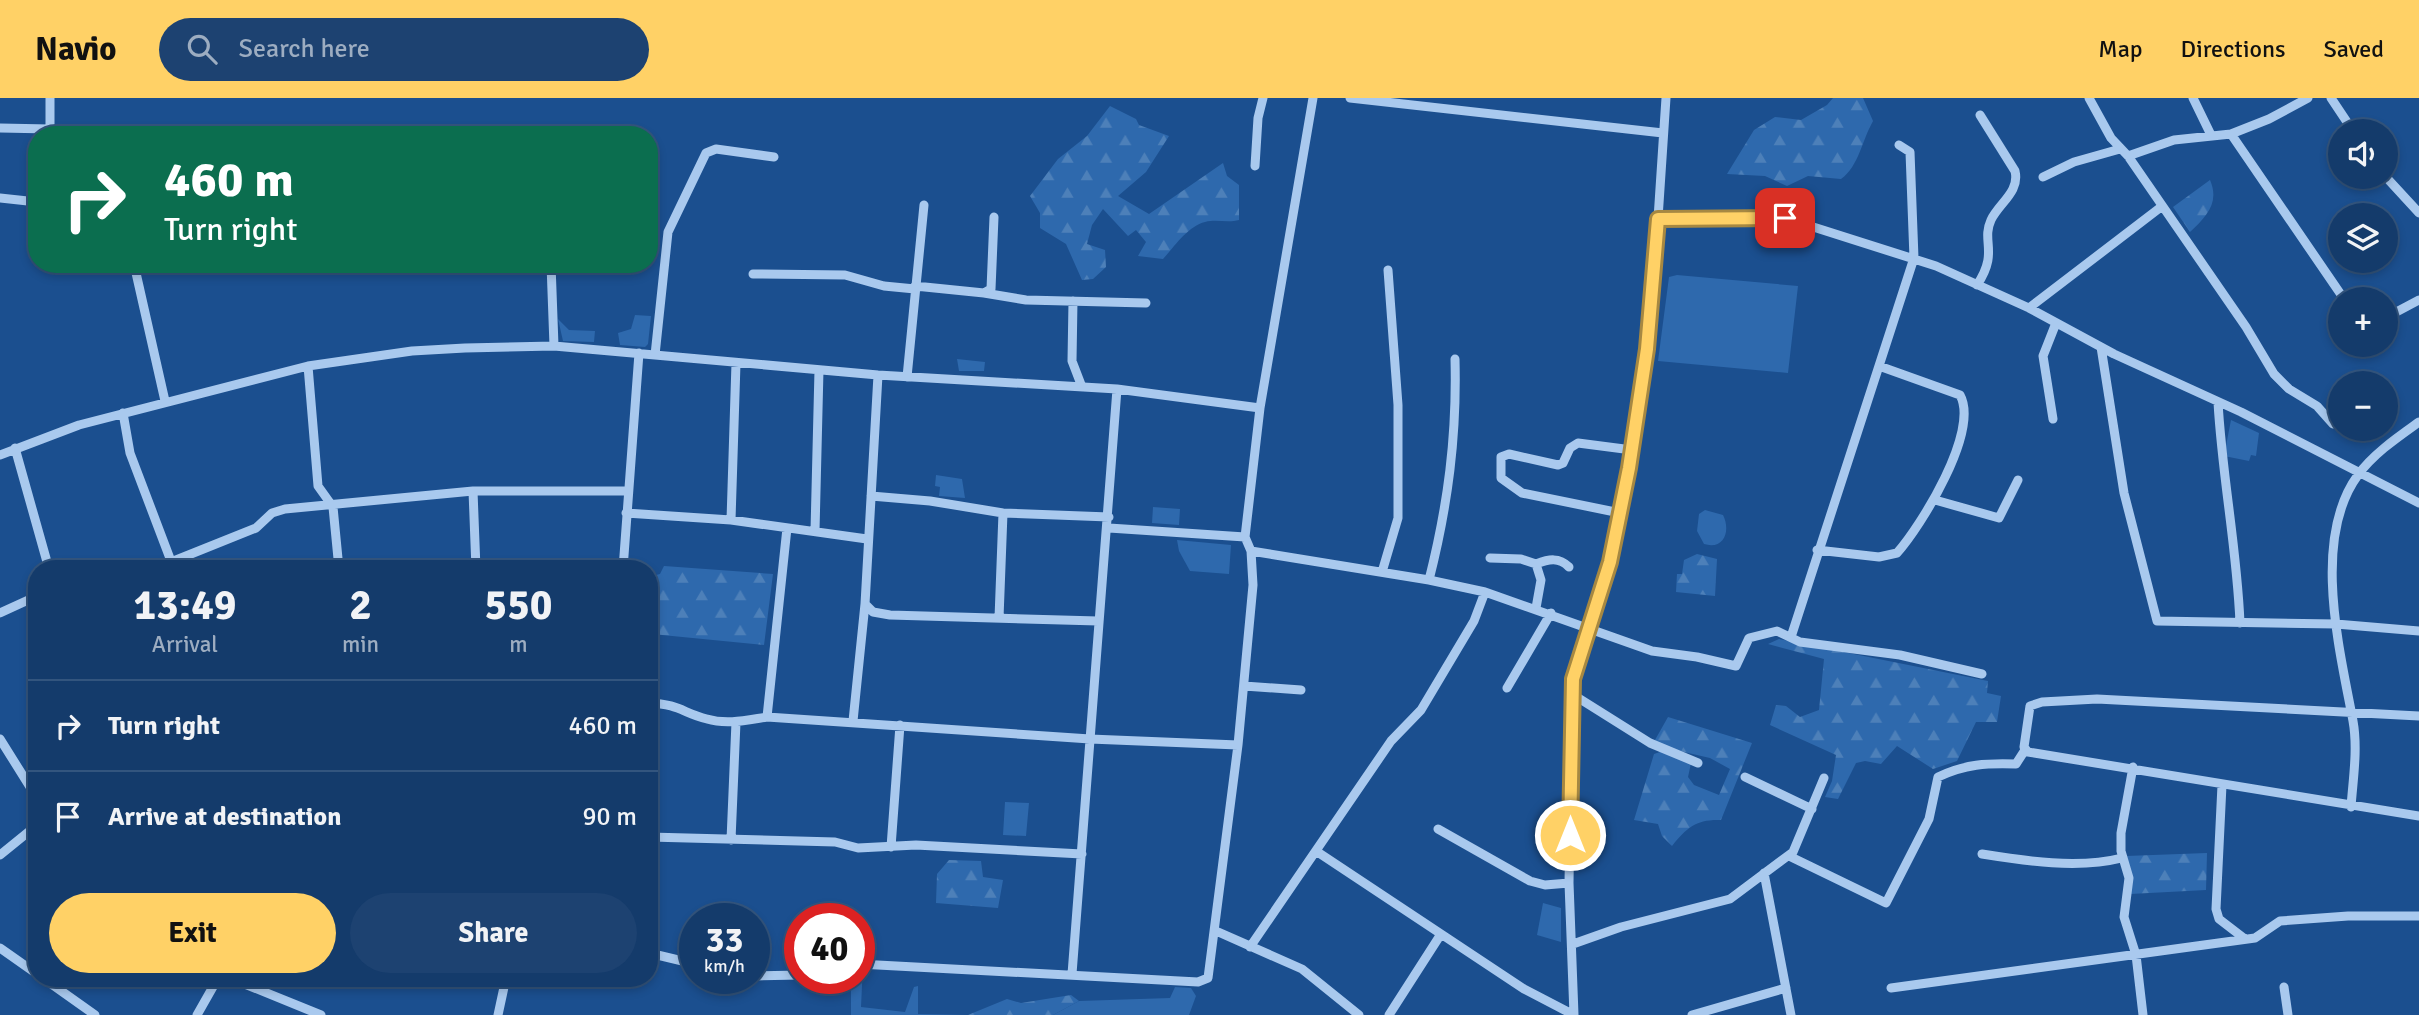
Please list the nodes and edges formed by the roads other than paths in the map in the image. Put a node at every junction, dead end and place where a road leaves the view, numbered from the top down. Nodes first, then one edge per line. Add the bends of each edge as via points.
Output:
1 (50, 98) edge
2 (1263, 98) edge
3 (1313, 98) edge
4 (1350, 98) edge
5 (1666, 98) edge
6 (2089, 98) edge
7 (2193, 98) edge
8 (2308, 98) edge
9 (2331, 98) edge
10 (1416, 102) edge
11 (1980, 115) dead end
12 (2345, 119) edge
13 (50, 126) edge
14 (0, 128) edge
15 (28, 130) edge
16 (1663, 133) junction
17 (2231, 134) junction
18 (2211, 135) junction
19 (1899, 145) dead end
20 (2120, 149) junction
21 (2128, 156) junction
22 (774, 157) dead end
23 (1255, 166) dead end
24 (2043, 177) dead end
25 (2397, 189) edge
26 (0, 198) edge
27 (28, 201) edge
28 (925, 205) dead end
29 (2161, 207) junction
30 (2419, 213) edge
31 (994, 217) dead end
32 (1658, 219) junction
33 (1914, 258) junction
34 (1388, 270) dead end
35 (136, 273) edge
36 (551, 273) edge
37 (752, 274) dead end
38 (1977, 285) junction
39 (915, 287) junction
40 (2336, 287) edge
41 (984, 293) junction
42 (1073, 300) junction
43 (2419, 300) edge
44 (1146, 303) dead end
45 (2029, 308) junction
46 (2398, 311) edge
47 (2056, 323) junction
48 (554, 346) junction
49 (2101, 347) junction
50 (639, 353) junction
51 (655, 355) junction
52 (1455, 359) dead end
53 (736, 363) junction
54 (308, 366) junction
55 (1879, 366) junction
56 (819, 370) junction
57 (878, 375) junction
58 (907, 377) junction
59 (1082, 387) junction
60 (1118, 389) junction
61 (165, 401) junction
62 (2218, 402) junction
63 (1260, 408) junction
64 (123, 413) junction
65 (2328, 418) edge
66 (2053, 419) dead end
67 (2419, 422) edge
68 (15, 448) junction
69 (1632, 450) junction
70 (0, 455) edge
71 (2358, 474) junction
72 (2018, 481) dead end
73 (473, 491) junction
74 (628, 491) junction
75 (871, 496) junction
76 (1935, 500) junction
77 (2419, 503) edge
78 (333, 507) junction
79 (626, 513) junction
80 (1003, 513) junction
81 (1620, 513) junction
82 (1110, 517) junction
83 (731, 520) junction
84 (787, 528) junction
85 (1109, 528) junction
86 (815, 531) junction
87 (1245, 537) junction
88 (867, 539) junction
89 (1817, 550) junction
90 (1251, 551) junction
91 (1490, 558) dead end
92 (46, 560) edge
93 (171, 560) edge
94 (184, 560) edge
95 (338, 560) edge
96 (476, 560) edge
97 (623, 560) edge
98 (1536, 564) junction
99 (1569, 567) dead end
100 (1382, 572) junction
101 (1429, 580) junction
102 (1485, 592) junction
103 (28, 600) edge
104 (865, 604) junction
105 (1536, 608) junction
106 (0, 613) edge
107 (1551, 613) junction
108 (999, 618) junction
109 (1098, 621) junction
110 (2240, 623) junction
111 (2336, 624) junction
112 (1587, 630) junction
113 (2419, 631) edge
114 (1791, 636) junction
115 (1982, 674) dead end
116 (1244, 686) junction
117 (1507, 688) dead end
118 (1301, 690) dead end
119 (1572, 694) junction
120 (658, 704) edge
121 (2351, 713) junction
122 (2419, 716) edge
123 (767, 717) junction
124 (736, 722) junction
125 (853, 722) junction
126 (900, 725) junction
127 (1090, 738) junction
128 (0, 739) edge
129 (1238, 744) junction
130 (2025, 750) junction
131 (1698, 763) dead end
132 (2133, 767) junction
133 (1745, 777) dead end
134 (1824, 778) dead end
135 (28, 784) edge
136 (2222, 785) junction
137 (2351, 807) junction
138 (1812, 809) junction
139 (2419, 816) edge
140 (1438, 829) dead end
141 (28, 832) edge
142 (658, 837) edge
143 (731, 840) junction
144 (891, 847) junction
145 (1316, 851) junction
146 (1082, 854) junction
147 (1982, 854) dead end
148 (0, 855) edge
149 (1789, 856) junction
150 (2122, 858) junction
151 (1764, 873) junction
152 (1569, 883) junction
153 (2419, 916) edge
154 (1216, 931) junction
155 (1441, 934) junction
156 (2245, 939) junction
157 (1573, 944) junction
158 (1250, 947) junction
159 (0, 948) edge
160 (658, 955) edge
161 (2136, 955) junction
162 (679, 960) edge
163 (875, 965) edge
164 (28, 968) edge
165 (1072, 974) junction
166 (56, 987) edge
167 (213, 987) edge
168 (256, 987) edge
169 (504, 987) edge
170 (2284, 987) dead end
171 (1786, 988) junction
172 (1891, 988) dead end
173 (93, 1014) edge
174 (197, 1015) edge
175 (321, 1015) edge
176 (498, 1015) edge
177 (1359, 1015) edge
178 (1389, 1015) edge
179 (1574, 1015) edge
180 (1692, 1015) edge
181 (1791, 1015) edge
182 (2143, 1015) edge
183 (2288, 1015) edge

1 - 13 street
2 - 23 street
3 - 63 street
4 - 10 street
5 - 16 street
6 - 20 street
7 - 18 street
8 - 17 street
9 - 12 street
10 - 16 street
11 - 38 street via 2017,176 1990,222 1990,261
14 - 15 street
16 - 32 street
17 - 18 street
17 - 40 street
18 - 21 street via 2165,142
19 - 33 street via 1910,152
20 - 21 street
20 - 24 street via 2074,162
21 - 29 street
22 - 51 street via 716,149 706,153 668,232
25 - 30 street
26 - 27 street
28 - 39 street
29 - 45 street
29 - 65 street via 2274,374
31 - 41 street via 993,281
32 - 33 street via 1785,218
32 - 69 street via 1646,358
33 - 38 street
33 - 55 street
34 - 100 street via 1398,405 1398,518
35 - 61 street
36 - 48 street
37 - 39 street via 845,275 884,286
38 - 45 street
39 - 41 street
39 - 58 street
41 - 42 street via 1026,300
42 - 44 street
42 - 59 street via 1072,361
43 - 46 street
45 - 47 street
47 - 49 street
47 - 66 street via 2043,356
48 - 50 street
48 - 54 street via 412,351
49 - 62 street
49 - 110 street via 2124,494 2155,618 2159,622
50 - 51 street
50 - 74 street
51 - 53 street
52 - 101 street via 1449,497
53 - 56 street
53 - 83 street
54 - 61 street
54 - 78 street via 318,486
55 - 76 street via 1955,391 1963,400 1960,436
55 - 89 street
56 - 57 street
56 - 86 street
57 - 58 street
57 - 75 street
58 - 59 street
59 - 60 street
60 - 63 street
60 - 82 street
61 - 64 street
62 - 71 street
62 - 110 street via 2226,508 2238,567
63 - 87 street
64 - 68 street
64 - 93 street via 130,453
67 - 71 street
68 - 70 street
68 - 92 street
69 - 81 street
69 - 81 street via 1578,443 1558,465 1508,454 1499,464 1501,478 1522,493
71 - 77 street
71 - 111 street via 2336,532
72 - 76 street via 2000,518
73 - 74 street
73 - 78 street
73 - 96 street
74 - 79 street
75 - 80 street
75 - 88 street
76 - 89 street via 1892,556
78 - 94 street via 272,513 256,528
78 - 95 street
79 - 83 street
79 - 97 street
80 - 82 street
80 - 108 street
81 - 112 street via 1603,587
82 - 85 street
83 - 84 street
84 - 86 street
84 - 123 street
85 - 87 street
85 - 109 street
86 - 88 street
87 - 90 street
88 - 104 street
89 - 114 street
90 - 100 street
90 - 116 street via 1253,585
91 - 98 street
98 - 99 street via 1559,559
98 - 105 street via 1541,580
100 - 101 street
101 - 102 street
102 - 105 street
102 - 145 street via 1469,631 1421,710 1391,741
103 - 106 street
104 - 108 street via 873,612 890,615
104 - 125 street
105 - 107 street
107 - 112 street
107 - 117 street
108 - 109 street
109 - 127 street
110 - 111 street
111 - 113 street
111 - 121 street
112 - 114 street via 1663,654 1733,666 1739,663 1749,638 1773,631
112 - 119 street
114 - 115 street via 1800,642 1900,655
116 - 118 street
116 - 129 street
119 - 131 street via 1650,744
119 - 152 street
120 - 124 street via 679,706 704,719
121 - 122 street
121 - 130 street via 2097,699 2042,702 2030,706
121 - 137 street via 2355,745
123 - 124 street
123 - 125 street
124 - 143 street
125 - 126 street
126 - 127 street
126 - 144 street
127 - 129 street
127 - 146 street
128 - 135 street
129 - 154 street
130 - 132 street
130 - 149 street via 2017,764 1961,766 1938,777 1929,819 1886,903
132 - 136 street
132 - 150 street via 2121,833
133 - 138 street
134 - 138 street
136 - 137 street
136 - 156 street via 2216,909 2220,919
137 - 139 street
138 - 149 street
140 - 152 street via 1530,881 1554,886
141 - 148 street
142 - 143 street
143 - 144 street
144 - 146 street
145 - 155 street
145 - 158 street
146 - 165 street
147 - 150 street via 2038,862
149 - 151 street
150 - 161 street via 2129,878 2124,917
151 - 157 street via 1730,899
151 - 171 street
152 - 157 street
153 - 156 street via 2280,921 2263,935
154 - 158 street
154 - 165 street via 1204,982
155 - 178 street
155 - 179 street via 1535,996
156 - 161 street
157 - 179 street
158 - 177 street via 1302,970
159 - 164 street
160 - 162 street
161 - 172 street
161 - 182 street
163 - 165 street
166 - 173 street
167 - 174 street
168 - 175 street
169 - 176 street
170 - 183 street
171 - 180 street
171 - 181 street

